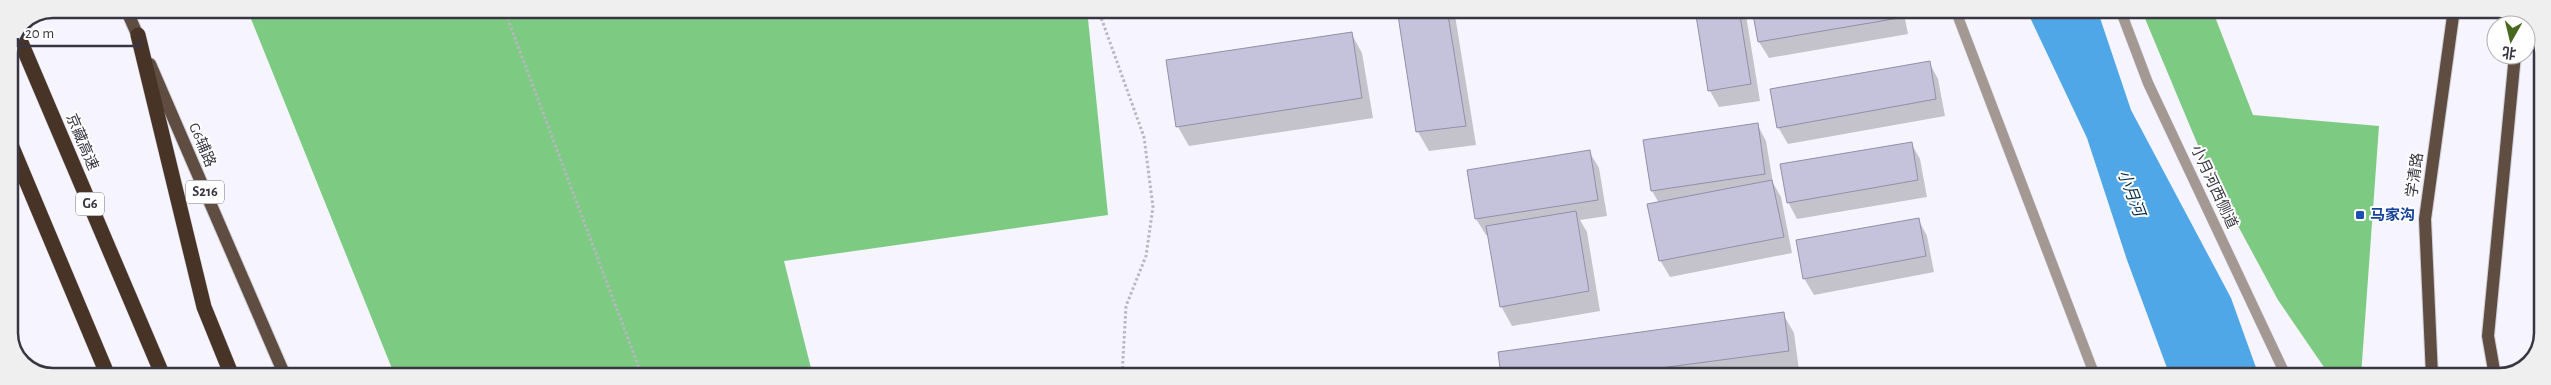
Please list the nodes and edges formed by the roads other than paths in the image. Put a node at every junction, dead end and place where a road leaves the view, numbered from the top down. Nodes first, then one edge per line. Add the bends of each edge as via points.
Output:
1 (130, 18) edge
2 (1958, 18) edge
3 (2123, 18) edge
4 (2453, 18) edge
5 (138, 35) junction
6 (20, 40) edge
7 (2514, 65) edge
8 (18, 161) edge
9 (104, 367) edge
10 (159, 367) edge
11 (228, 367) edge
12 (281, 367) edge
13 (2092, 368) edge
14 (2282, 368) edge
15 (2432, 368) edge
16 (2494, 368) edge

1 - 5 main road, G6辅路 / S216
2 - 13 lane
3 - 14 lane, 小月河西侧道 via 2148,83
4 - 15 main road, 学清路 via 2425,219
5 - 11 highway via 204,307
5 - 12 main road, G6辅路 / S216
6 - 10 highway, 京藏高速 / G6
7 - 16 main road via 2488,336
8 - 9 highway

